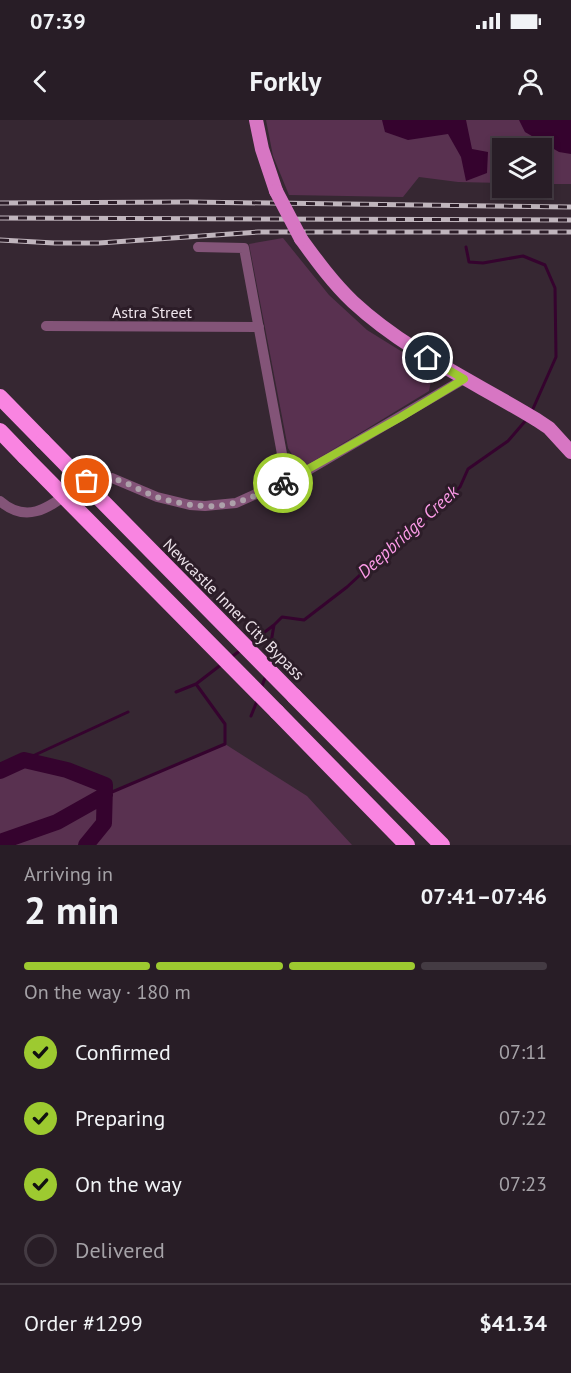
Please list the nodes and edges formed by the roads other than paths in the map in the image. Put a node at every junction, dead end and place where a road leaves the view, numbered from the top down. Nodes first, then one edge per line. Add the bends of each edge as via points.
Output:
1 (256, 120) edge
2 (198, 247) dead end
3 (46, 326) dead end
4 (259, 327) junction
5 (464, 379) junction
6 (0, 397) edge
7 (0, 431) edge
8 (571, 452) edge
9 (287, 481) junction
10 (0, 501) edge
11 (407, 845) edge
12 (442, 845) edge

1 - 5 main road, bridge via 276,191 301,239 334,283 369,316
2 - 4 street via 244,248
3 - 4 street, Astra Street
4 - 9 street
5 - 8 main road via 549,428
5 - 9 street
6 - 12 highway, Newcastle Inner City Bypass, bridge
7 - 11 highway, bridge
9 - 10 street via 221,506 174,502 105,477 87,481 37,512 17,511

